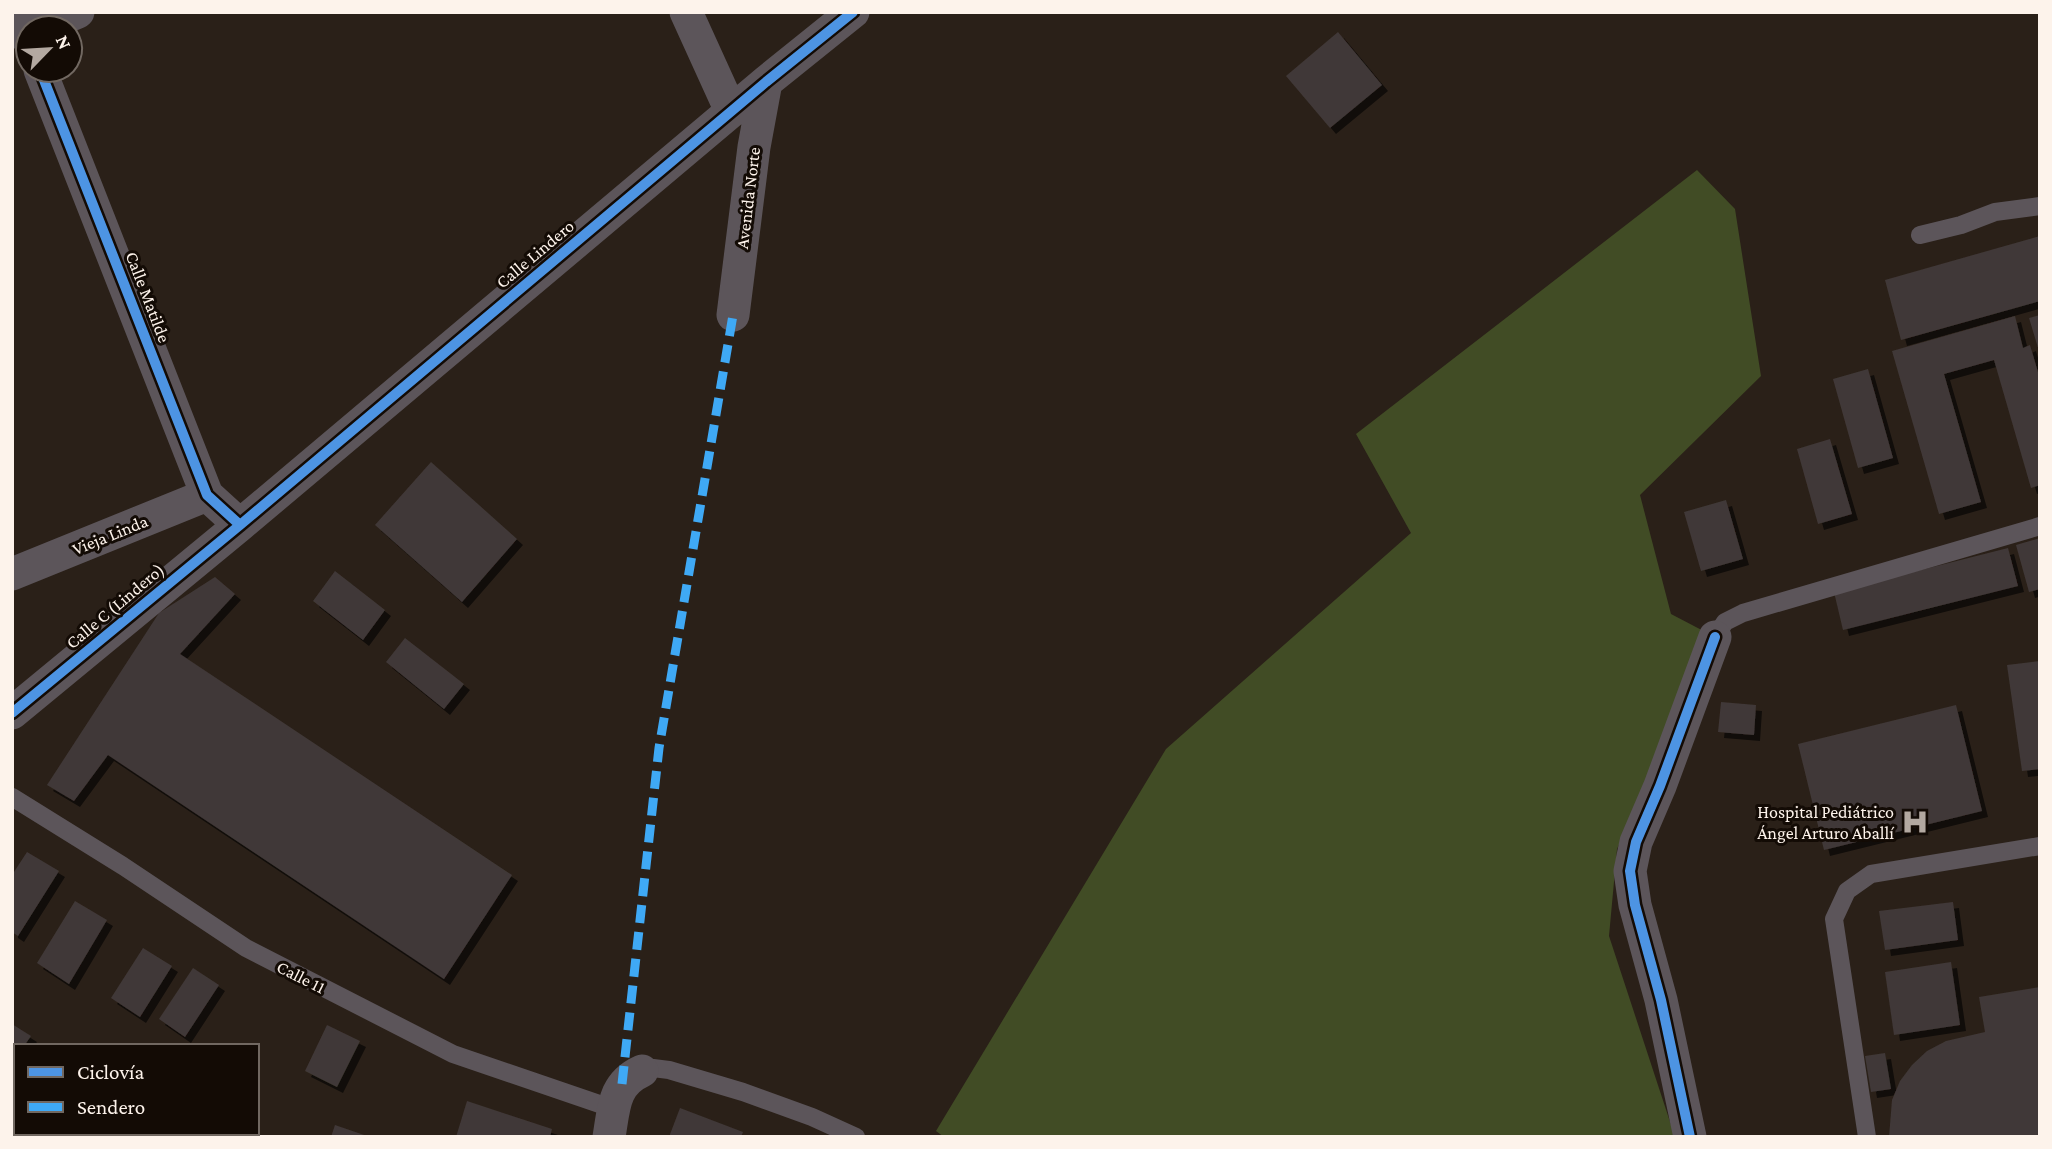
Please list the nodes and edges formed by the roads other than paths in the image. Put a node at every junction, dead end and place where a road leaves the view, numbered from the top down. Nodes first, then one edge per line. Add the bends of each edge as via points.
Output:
1 (686, 12) edge
2 (853, 12) edge
3 (766, 82) junction
4 (46, 84) edge
5 (731, 111) junction
6 (2040, 206) edge
7 (1920, 235) dead end
8 (733, 315) dead end
9 (207, 495) junction
10 (240, 525) junction
11 (2040, 526) edge
12 (12, 574) edge
13 (1715, 637) joint
14 (12, 713) edge
15 (12, 797) edge
16 (2040, 846) edge
17 (642, 1071) joint
18 (611, 1123) edge
19 (856, 1137) edge
20 (1689, 1137) edge
21 (1867, 1137) edge

1 - 5 street
2 - 3 street, Calle Lindero
3 - 5 street, Calle Lindero
3 - 8 street, Avenida Norte
4 - 9 street, Calle Matilde
5 - 10 street, Calle Lindero
6 - 7 lane via 1995,212
9 - 10 street, Calle Matilde
9 - 12 street, Vieja Linda
10 - 14 street, Calle C (Lindero)
11 - 13 lane via 1743,613 1725,622
13 - 20 street via 1636,842 1630,871
15 - 18 lane, Calle 11 via 246,948 453,1054
16 - 21 lane via 1871,874 1847,891 1834,919
17 - 18 street via 622,1084
17 - 19 lane via 669,1070 731,1088

